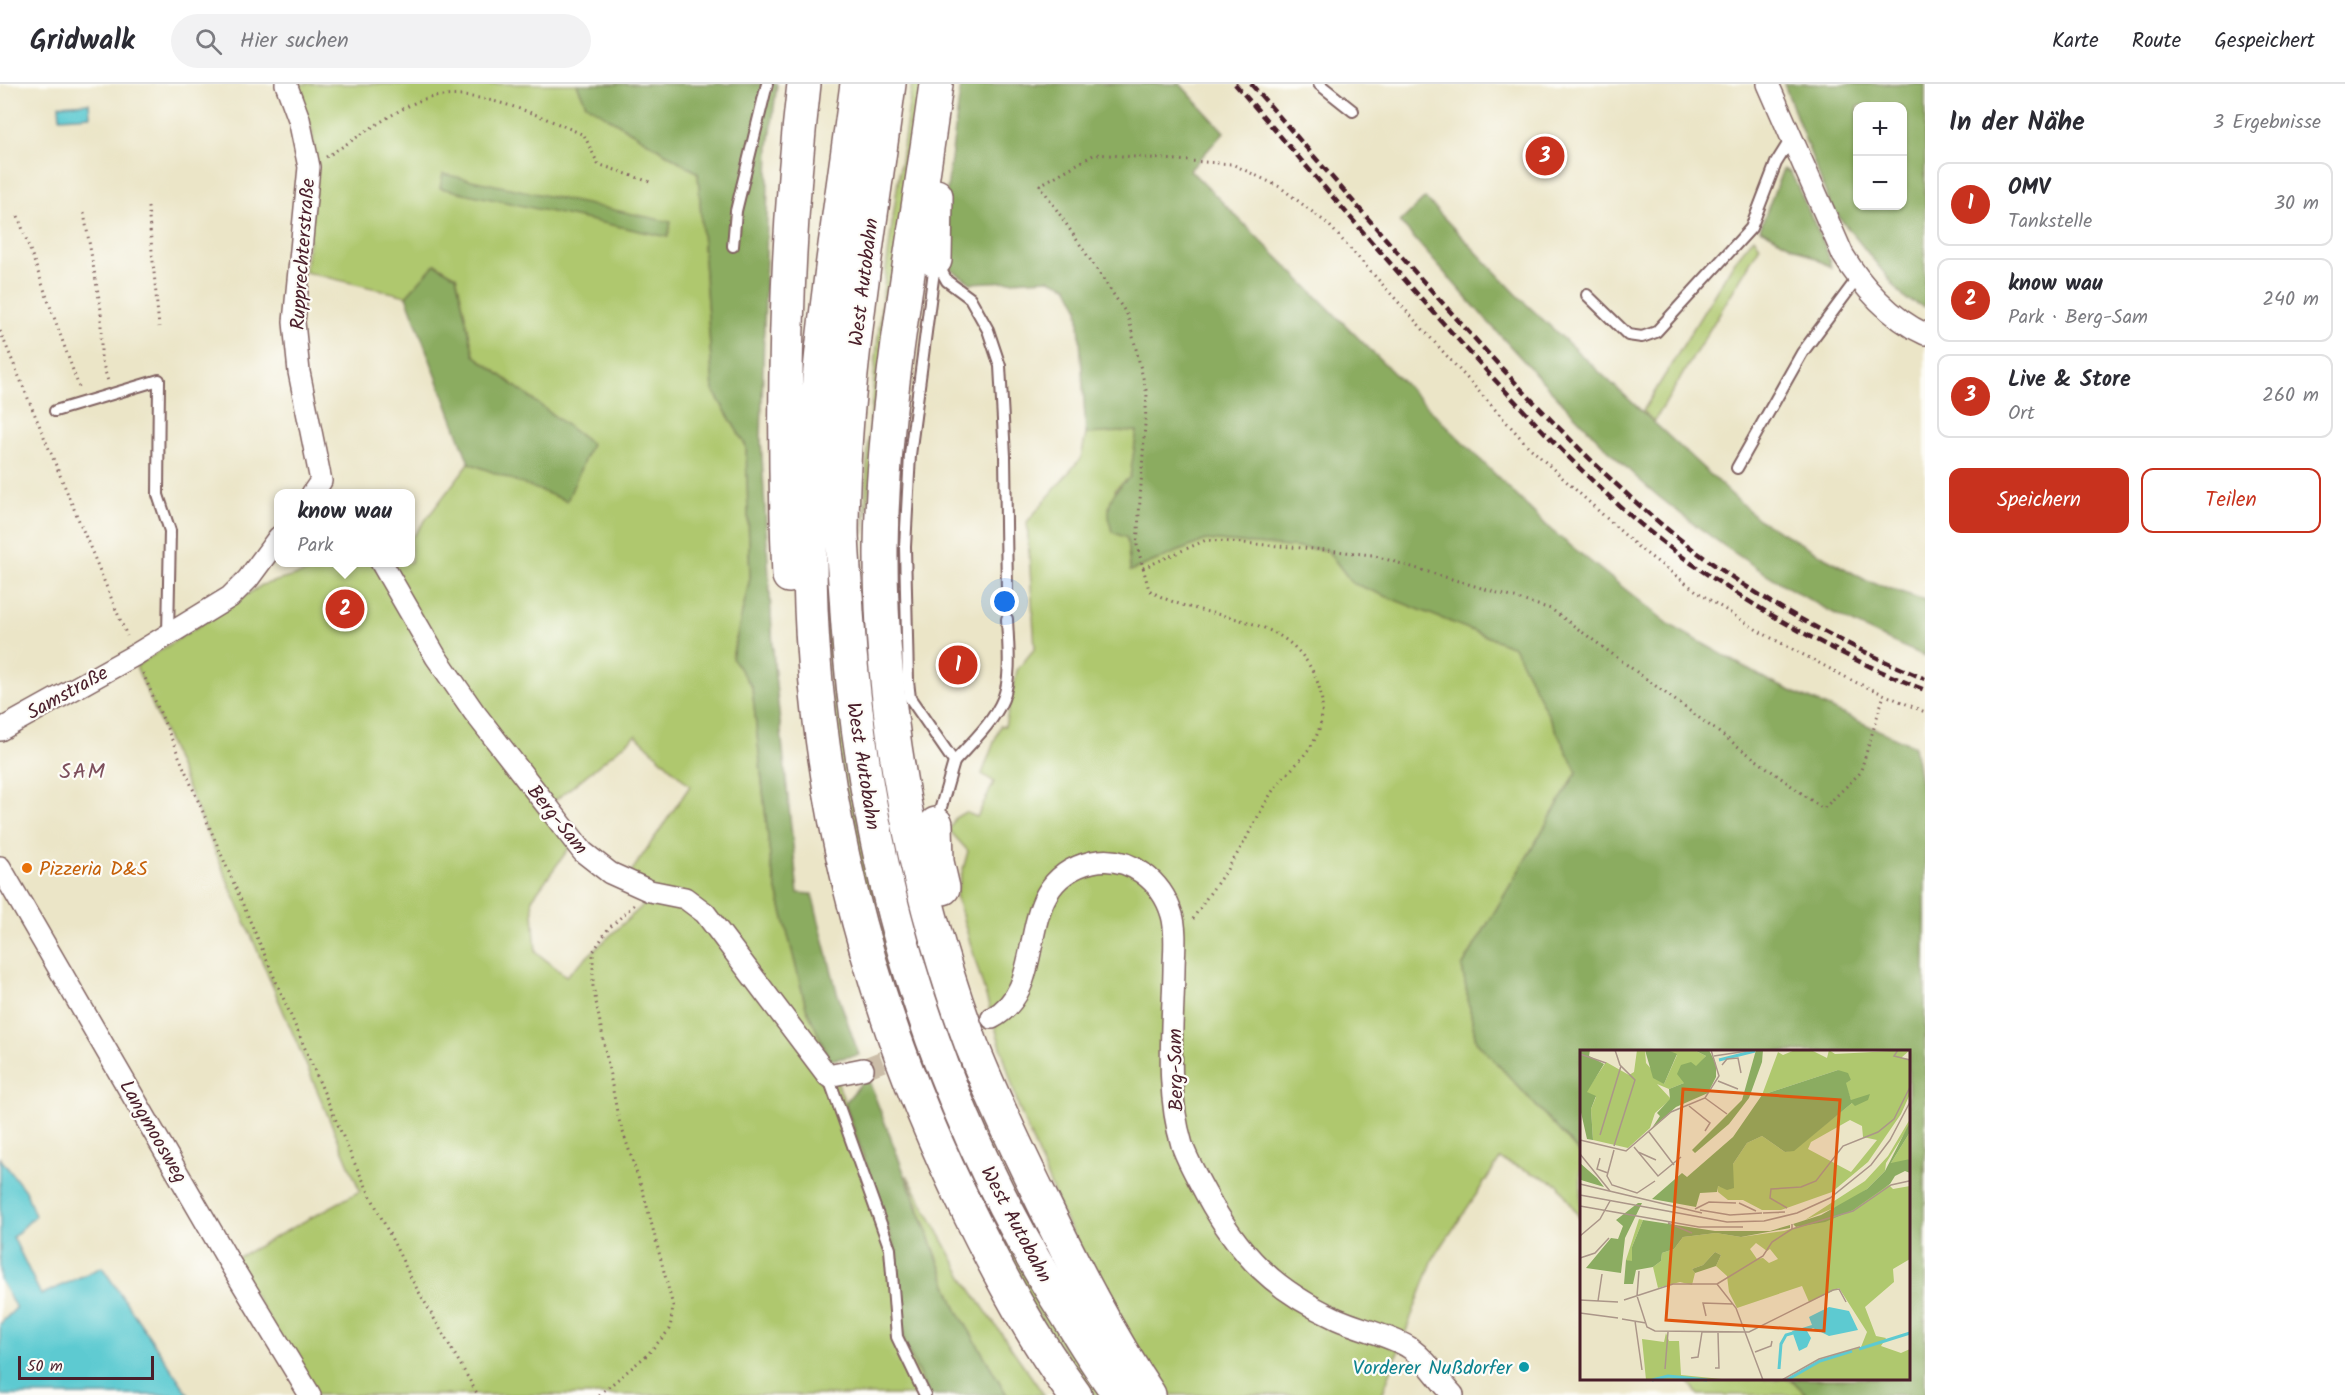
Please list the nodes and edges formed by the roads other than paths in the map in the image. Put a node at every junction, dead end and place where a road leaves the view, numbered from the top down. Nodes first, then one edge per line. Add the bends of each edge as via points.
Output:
1 (286, 84) edge
2 (767, 84) edge
3 (804, 84) edge
4 (857, 84) edge
5 (889, 84) edge
6 (936, 84) edge
7 (1319, 84) edge
8 (1768, 84) edge
9 (1353, 111) dead end
10 (929, 134) junction
11 (1791, 139) junction
12 (733, 246) dead end
13 (935, 260) junction
14 (1857, 279) junction
15 (1587, 295) dead end
16 (1925, 334) edge
17 (55, 411) dead end
18 (1737, 468) dead end
19 (321, 489) edge
20 (274, 544) edge
21 (384, 567) edge
22 (1007, 591) dead end
23 (1007, 619) dead end
24 (168, 635) junction
25 (815, 665) junction
26 (0, 730) edge
27 (954, 762) junction
28 (936, 824) joint
29 (0, 867) edge
30 (960, 1005) junction
31 (992, 1018) tunnel mouth
32 (863, 1069) tunnel mouth
33 (828, 1076) junction
34 (310, 1395) edge
35 (925, 1395) edge
36 (1075, 1395) edge
37 (1120, 1395) edge
38 (1149, 1395) edge
39 (1453, 1395) edge

1 - 19 street, Rupprechterstraße via 299,119 309,167 294,322 299,372
2 - 12 lane via 736,211
3 - 25 highway via 786,298 784,455 791,615
4 - 25 highway, West Autobahn via 814,436 810,543
5 - 37 highway, West Autobahn via 851,377 842,530 852,698 875,839 908,969 956,1102 1015,1230
6 - 10 highway
7 - 9 lane
8 - 11 street
10 - 13 highway via 937,205
10 - 30 highway via 888,424 881,548 884,636 896,751 914,848 941,955
11 - 14 street
11 - 15 lane via 1776,163 1751,228 1656,332 1642,337 1628,335
13 - 22 lane via 947,281 970,298 988,330 1000,366
13 - 27 lane via 910,455 905,547 908,681 910,698
14 - 16 street via 1879,301
14 - 18 lane via 1802,353
17 - 24 lane via 159,380 158,495 170,531
20 - 24 street via 230,597
21 - 33 street, Berg-Sam via 436,657 474,712 583,852 610,873 650,891 685,898 705,913
23 - 27 lane via 1004,698 993,717
24 - 26 street, Samstraße
25 - 36 highway, West Autobahn via 831,796 853,905 887,1019 933,1141 1002,1280
27 - 28 lane
28 - 30 highway via 937,862 958,952
29 - 34 street, Langmoosweg
30 - 38 highway via 972,1045 1048,1214 1125,1359
31 - 39 street, Berg-Sam via 1012,1003 1020,988 1035,924 1050,887 1065,872 1094,862 1124,863 1145,873 1156,884 1173,916 1176,1124 1183,1148 1220,1219 1237,1245 1270,1280 1330,1315 1407,1346 1425,1359
32 - 33 street
33 - 35 lane via 890,1249 897,1337

